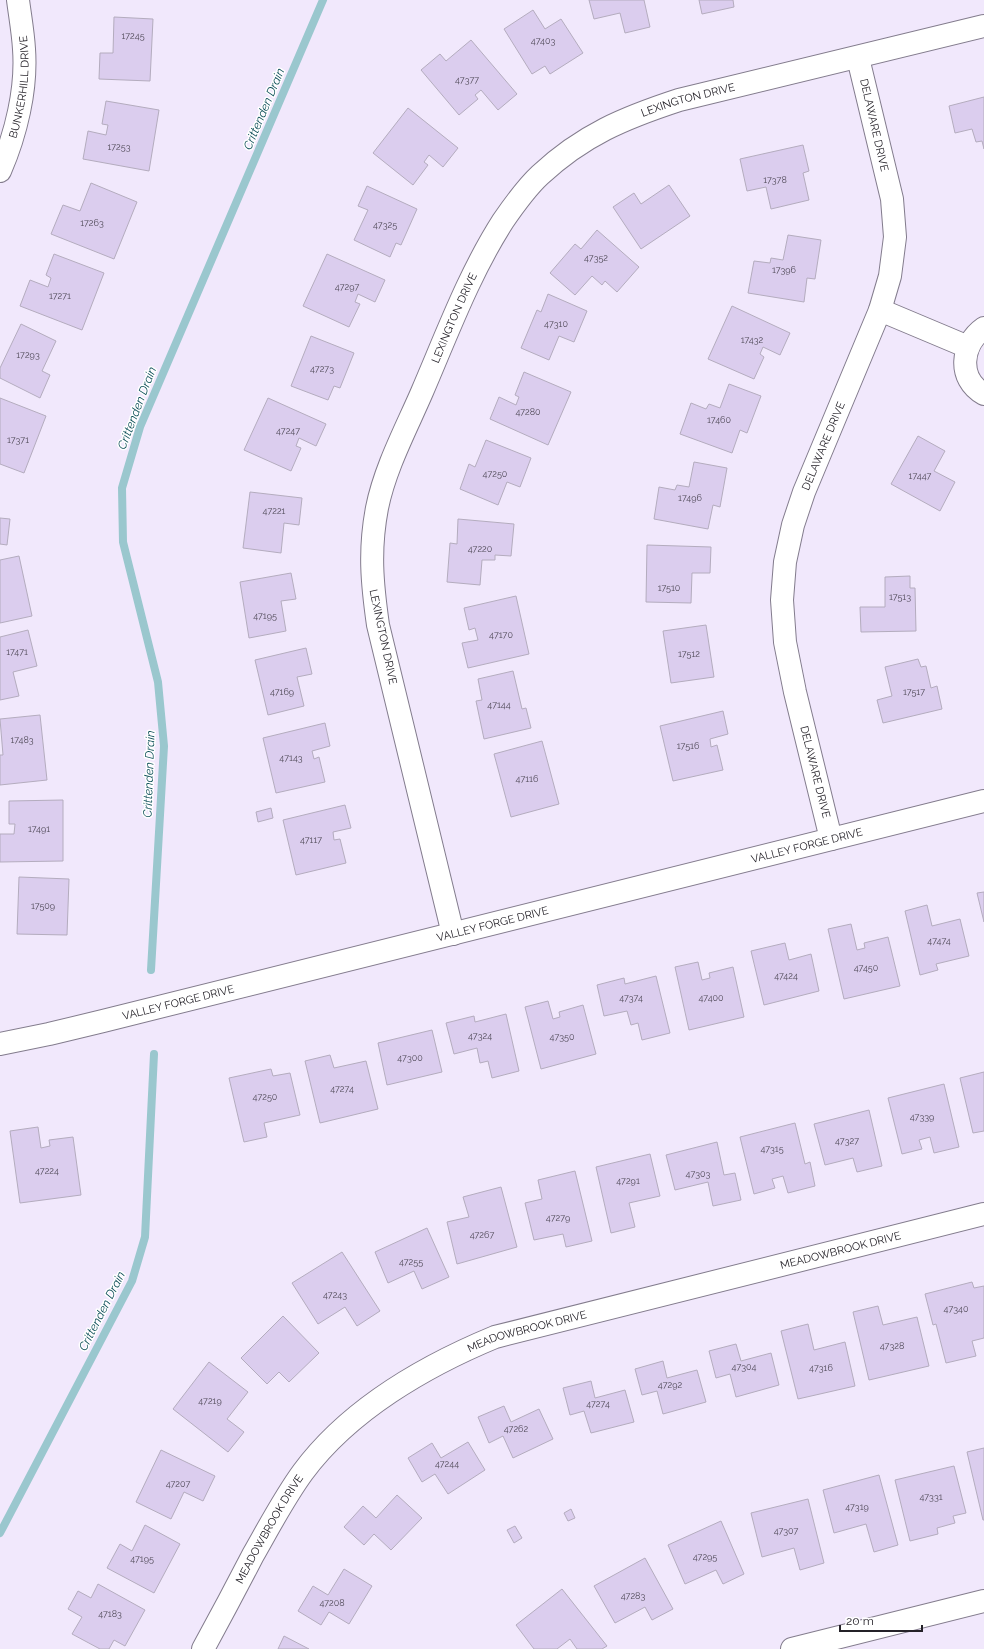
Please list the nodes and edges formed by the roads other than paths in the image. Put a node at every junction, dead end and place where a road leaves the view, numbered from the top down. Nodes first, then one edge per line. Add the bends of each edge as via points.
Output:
1 (18, 0) edge
2 (984, 26) edge
3 (858, 58) junction
4 (0, 171) edge
5 (880, 310) junction
6 (984, 328) edge
7 (968, 346) junction
8 (984, 394) edge
9 (984, 801) edge
10 (831, 839) junction
11 (453, 934) junction
12 (0, 1044) edge
13 (984, 1214) edge
14 (984, 1601) edge
15 (203, 1649) edge
16 (792, 1649) edge

1 - 4 street, BUNKERHILL DRIVE via 24,50 23,86 16,121
2 - 3 street, LEXINGTON DRIVE
3 - 5 street, DELAWARE DRIVE via 892,199 894,245 890,276
3 - 11 street, LEXINGTON DRIVE via 679,100 636,114 600,131 568,152 539,176 513,206 487,246 469,283 390,467 377,507 372,547 372,583 378,625
5 - 7 street
5 - 10 street, DELAWARE DRIVE via 804,492 785,562 782,600 785,642 794,692
6 - 7 street via 974,336
7 - 8 street via 966,370 971,381
9 - 10 street, VALLEY FORGE DRIVE
10 - 11 street, VALLEY FORGE DRIVE
11 - 12 street, VALLEY FORGE DRIVE via 95,1023
13 - 15 street, MEADOWBROOK DRIVE via 495,1337 429,1368 388,1393 356,1418 304,1471 281,1504
14 - 16 street

